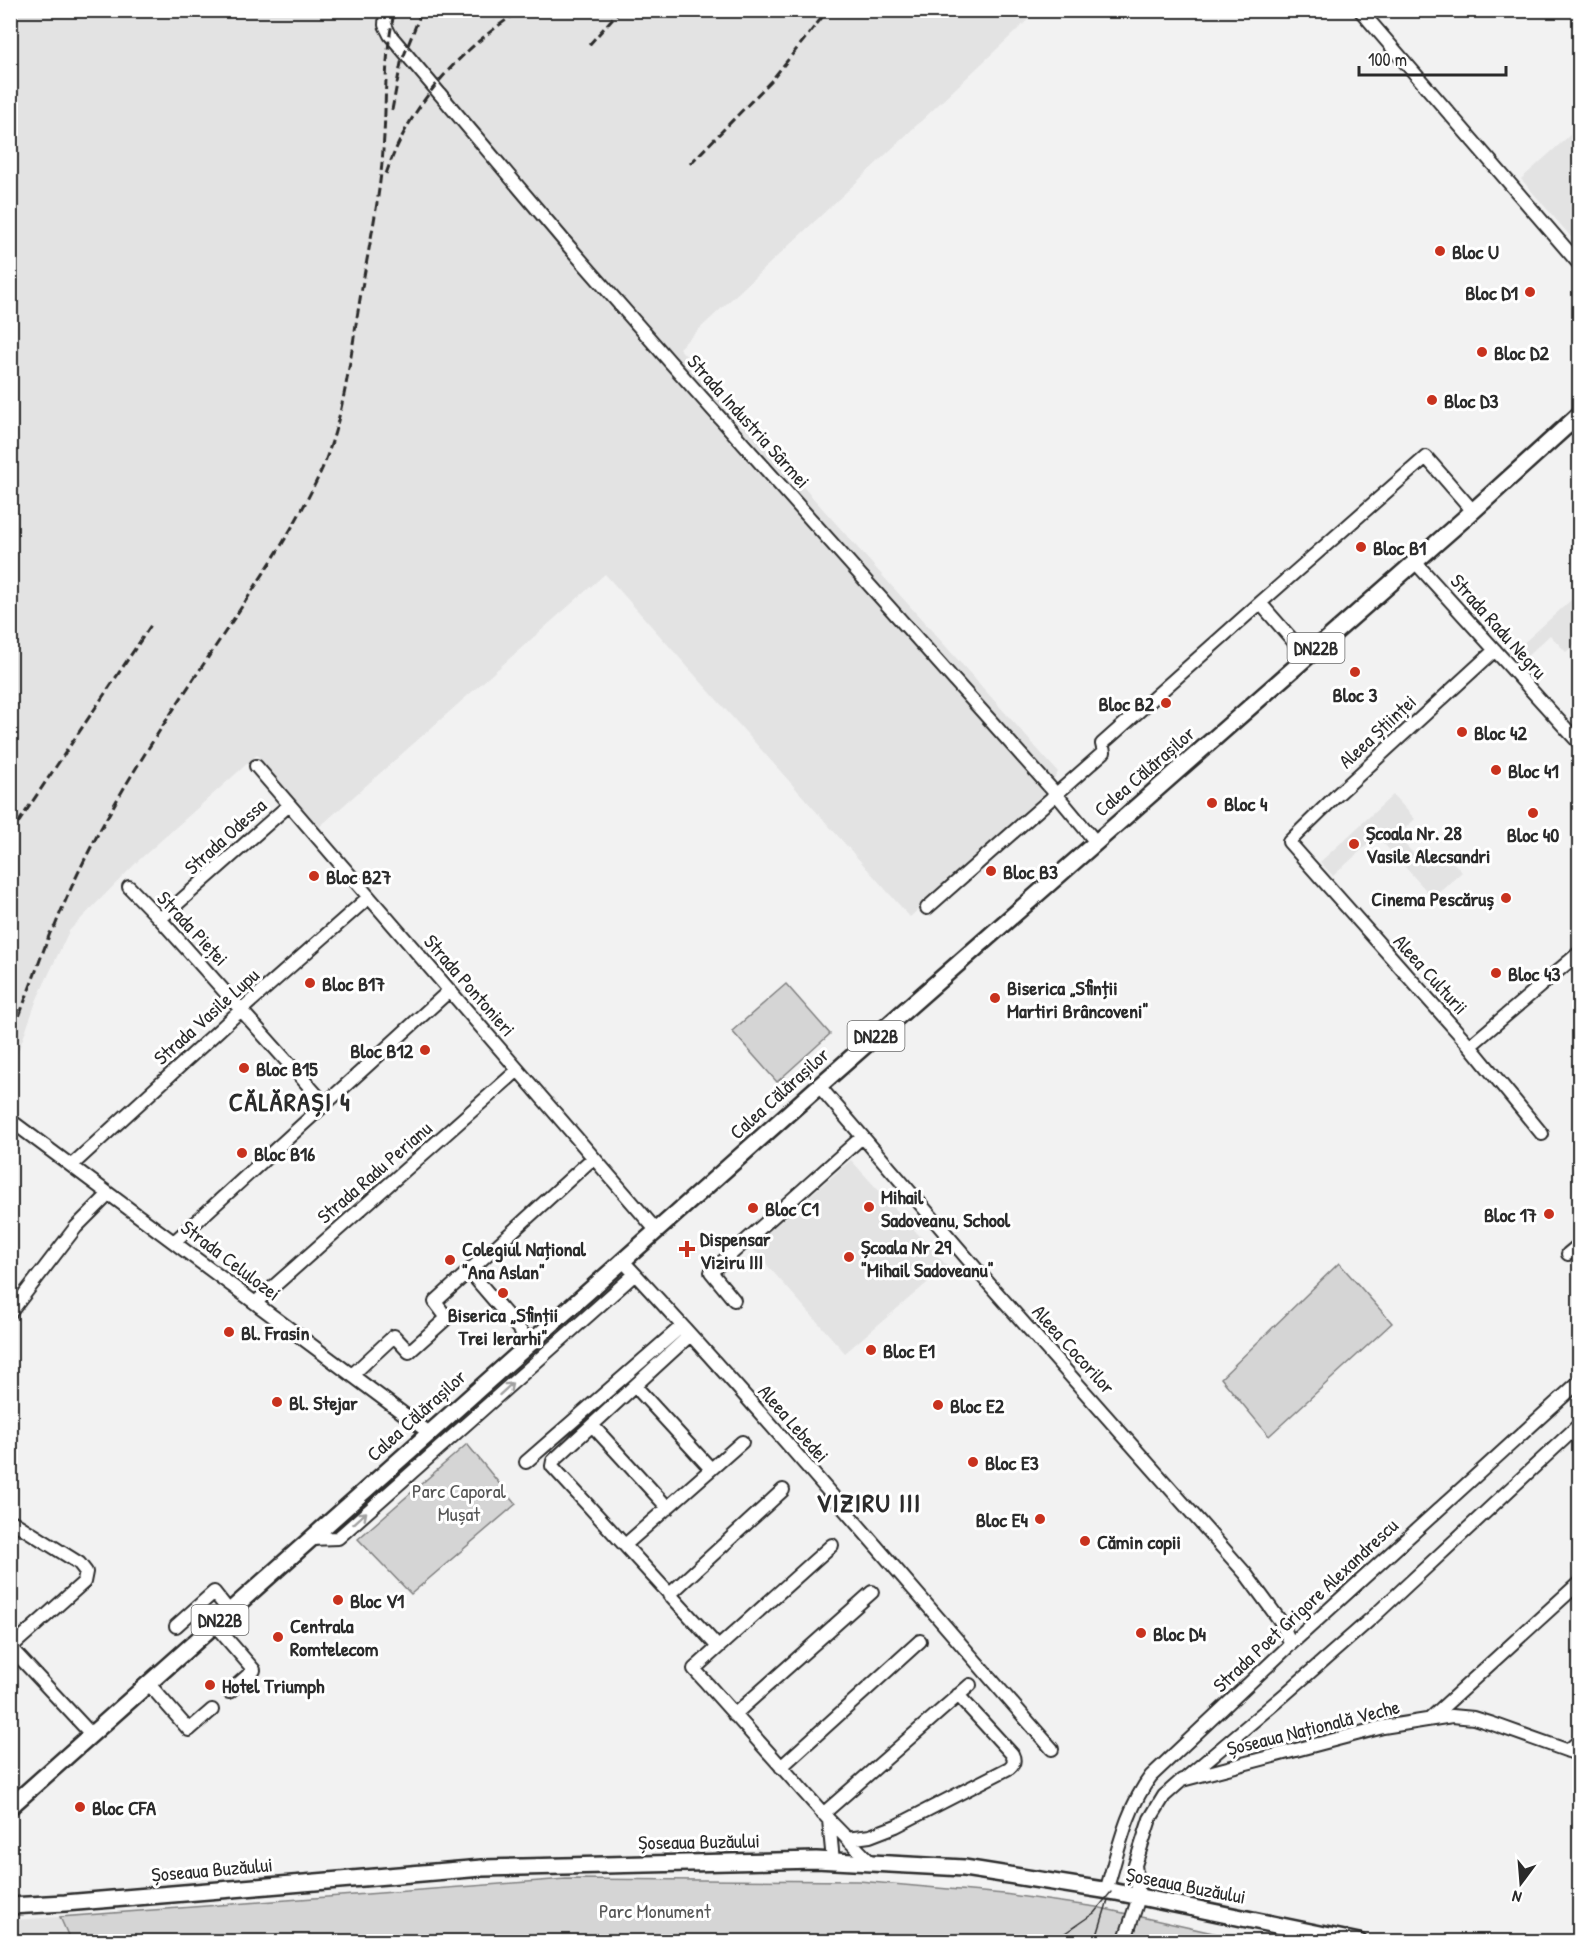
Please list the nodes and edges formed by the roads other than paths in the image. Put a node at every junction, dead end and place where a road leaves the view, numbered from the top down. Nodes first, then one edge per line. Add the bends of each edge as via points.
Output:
1 (1360, 10) edge
2 (385, 15) edge
3 (1580, 265) edge
4 (1580, 414) edge
5 (1473, 511) junction
6 (1415, 562) junction
7 (1260, 603) junction
8 (1295, 643) dead end
9 (1495, 651) junction
10 (1580, 744) edge
11 (256, 766) dead end
12 (1056, 794) junction
13 (289, 805) junction
14 (1095, 841) junction
15 (1289, 842) joint
16 (129, 887) dead end
17 (369, 897) junction
18 (927, 908) dead end
19 (160, 919) junction
20 (1580, 952) edge
21 (449, 991) junction
22 (241, 1010) junction
23 (1470, 1046) junction
24 (518, 1070) junction
25 (819, 1086) junction
26 (324, 1103) junction
27 (10, 1119) edge
28 (1542, 1134) dead end
29 (862, 1137) junction
30 (593, 1158) junction
31 (72, 1165) junction
32 (110, 1194) junction
33 (656, 1230) junction
34 (174, 1242) junction
35 (1580, 1244) edge
36 (1568, 1254) dead end
37 (622, 1260) junction
38 (469, 1271) junction
39 (635, 1274) junction
40 (735, 1300) dead end
41 (255, 1303) junction
42 (10, 1313) edge
43 (686, 1330) junction
44 (530, 1342) junction
45 (352, 1375) junction
46 (1580, 1381) edge
47 (635, 1386) junction
48 (1580, 1424) edge
49 (592, 1425) junction
50 (428, 1432) junction
51 (742, 1442) dead end
52 (526, 1462) dead end
53 (711, 1469) junction
54 (783, 1490) dead end
55 (668, 1508) junction
56 (10, 1520) edge
57 (309, 1539) junction
58 (625, 1545) junction
59 (832, 1545) dead end
60 (1580, 1582) edge
61 (872, 1592) dead end
62 (669, 1595) junction
63 (229, 1611) junction
64 (214, 1624) junction
65 (176, 1626) dead end
66 (920, 1641) dead end
67 (1291, 1644) junction
68 (718, 1647) junction
69 (11, 1648) edge
70 (148, 1683) junction
71 (970, 1684) dead end
72 (229, 1692) dead end
73 (958, 1695) junction
74 (212, 1710) dead end
75 (734, 1715) junction
76 (1431, 1718) junction
77 (91, 1734) junction
78 (1580, 1740) edge
79 (1052, 1749) dead end
80 (1574, 1753) edge
81 (781, 1767) junction
82 (1182, 1780) junction
83 (10, 1807) edge
84 (826, 1817) junction
85 (847, 1839) junction
86 (833, 1861) junction
87 (871, 1863) junction
88 (1106, 1891) junction
89 (10, 1893) edge
90 (1138, 1897) junction
91 (34, 1905) junction
92 (10, 1906) edge
93 (1124, 1941) edge
94 (1359, 1941) edge

1 - 3 street
2 - 12 street, Strada Industria Sârmei via 387,30 397,44 565,242
4 - 5 main road, Calea Călărașilor / DN22B
5 - 6 main road, Calea Călărașilor / DN22B
5 - 7 street via 1426,457
6 - 9 street, Strada Radu Negru
6 - 14 main road, Calea Călărașilor / DN22B
7 - 8 street
7 - 12 street via 1102,744 1104,752
9 - 10 street, Strada Radu Negru
9 - 15 street, Aleea Științei
11 - 13 street, Strada Pontonieri
12 - 14 street, Strada Industria Sârmei
12 - 18 street
13 - 17 street, Strada Pontonieri
13 - 19 street, Strada Odessa
14 - 25 main road, Calea Călărașilor / DN22B
15 - 23 street, Aleea Culturii
16 - 19 street, Strada Pieței
17 - 21 street, Strada Pontonieri
17 - 22 street, Strada Vasile Lupu
19 - 22 street, Strada Pieței
20 - 23 street
21 - 24 street, Strada Pontonieri
21 - 26 street
22 - 26 street, Strada Pieței
22 - 31 street, Strada Vasile Lupu
23 - 28 street, Aleea Culturii
24 - 30 street, Strada Pontonieri
24 - 41 street, Strada Radu Perianu
25 - 29 street, Aleea Cocorilor
25 - 33 main road, Calea Călărașilor / DN22B
26 - 34 street
27 - 31 street, Strada Celulozei
29 - 40 street via 711,1272
29 - 67 street, Aleea Cocorilor via 1245,1573 1281,1622
30 - 33 street, Strada Pontonieri
30 - 38 street
31 - 32 street, Strada Celulozei
32 - 34 street, Strada Celulozei
32 - 42 street via 76,1227
33 - 37 main road, Calea Călărașilor / DN22B
34 - 41 street, Strada Celulozei
35 - 36 street
37 - 39 street, Aleea Lebedei
37 - 44 main road, Calea Călărașilor / DN22B
38 - 44 street
38 - 45 street via 435,1302 447,1318 409,1352 394,1336
39 - 43 street, Aleea Lebedei
57 -> 39 street via 338,1538
41 - 45 street, Strada Celulozei
43 - 47 street
43 - 52 street
43 - 79 street, Aleea Lebedei
44 - 50 main road, Calea Călărașilor / DN22B
45 - 50 street, Strada Celulozei
46 - 67 street, Strada Poet Grigore Alexandrescu
47 - 49 street
47 - 53 street
48 - 82 street via 1373,1617
49 - 55 street
49 - 58 street via 552,1466
50 - 57 main road, Calea Călărașilor / DN22B
51 - 53 street
53 - 55 street
54 - 62 street
55 - 58 street
56 - 69 street via 79,1563 86,1572 84,1582
57 - 63 main road, Calea Călărașilor / DN22B
58 - 62 street
59 - 68 street
60 - 76 street
61 - 75 street
62 - 68 street
63 - 64 main road, Calea Călărașilor / DN22B
63 - 65 street via 214,1592
64 - 70 main road, Calea Călărașilor / DN22B
64 - 72 street via 254,1670
66 - 81 street
67 - 88 street, Strada Poet Grigore Alexandrescu via 1141,1789 1129,1814
68 - 75 street via 694,1670
69 - 77 street
70 - 74 street via 189,1730
70 - 77 main road, Calea Călărașilor / DN22B
71 - 73 street
73 - 84 street
73 - 85 street via 1012,1754 1012,1765 896,1826
75 - 81 street
76 - 80 street, Șoseaua Națională Veche via 1474,1718
76 - 82 street, Șoseaua Națională Veche via 1340,1737
77 - 83 main road, Calea Călărașilor / DN22B
78 - 80 street
81 - 84 street
82 - 90 street, Șoseaua Națională Veche via 1164,1796 1150,1819 1135,1865
84 - 85 street
84 - 86 street
85 - 87 street
86 - 87 main road, Șoseaua Buzăului
86 - 91 main road, Șoseaua Buzăului via 482,1868
87 - 88 main road, Șoseaua Buzăului via 964,1868
88 - 90 main road, Șoseaua Buzăului
89 - 91 main road
90 - 93 street
90 - 94 main road, Șoseaua Buzăului
91 - 92 main road, Șoseaua Buzăului

